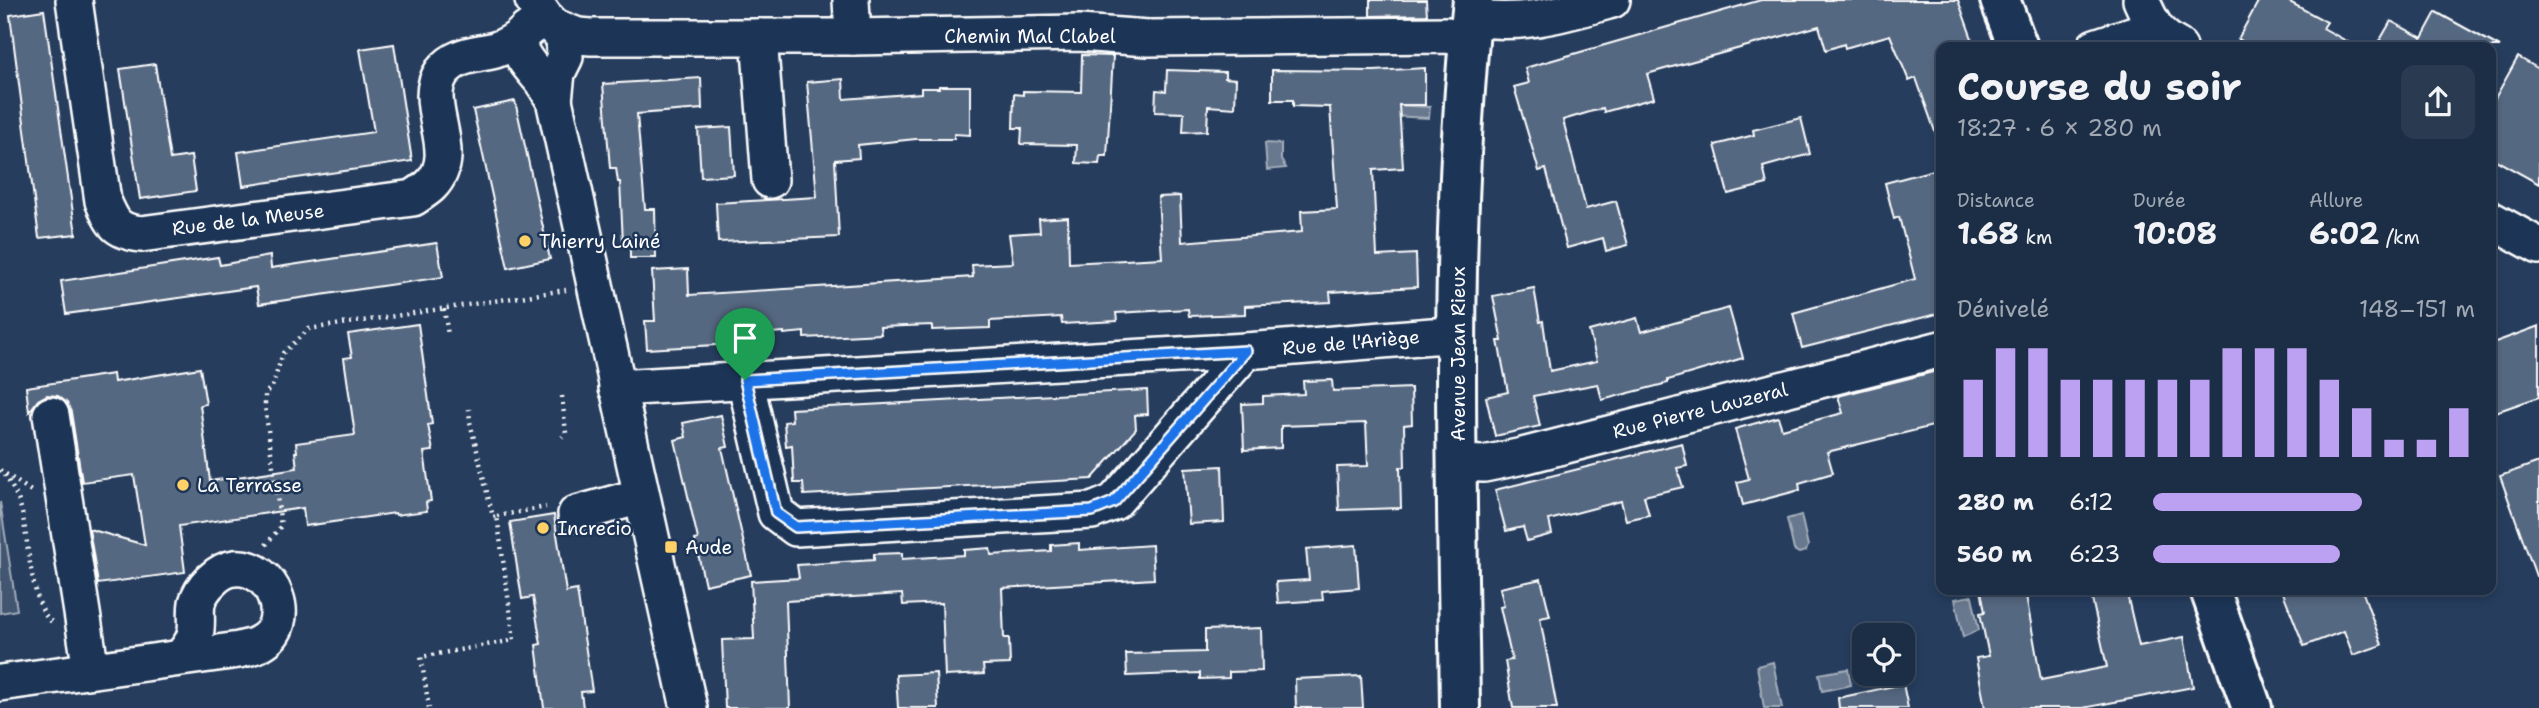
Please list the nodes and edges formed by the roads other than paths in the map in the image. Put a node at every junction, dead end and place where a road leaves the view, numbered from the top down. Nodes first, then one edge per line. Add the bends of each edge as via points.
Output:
1 (74, 0) edge
2 (851, 0) edge
3 (1612, 0) edge
4 (2000, 0) edge
5 (1471, 19) edge
6 (2158, 25) edge
7 (759, 37) junction
8 (853, 37) junction
9 (541, 38) edge
10 (2016, 42) edge
11 (2109, 42) edge
12 (770, 180) dead end
13 (2496, 222) edge
14 (2539, 246) edge
15 (1457, 336) junction
16 (1936, 350) edge
17 (1246, 351) junction
18 (745, 380) junction
19 (617, 388) junction
20 (51, 415) dead end
21 (1458, 463) junction
22 (641, 496) junction
23 (576, 514) dead end
24 (2212, 595) edge
25 (89, 655) junction
26 (180, 658) junction
27 (0, 683) edge
28 (2248, 707) edge
29 (689, 708) edge
30 (1460, 708) edge

1 - 9 street, Rue de la Meuse via 103,201 112,222 124,232 141,234 413,198 431,185 442,169 444,149 435,91 441,74 452,62 470,54
2 - 8 street
3 - 5 street, Chemin Mal Clabel via 1551,17 1499,23
4 - 10 main road
5 - 8 street, Chemin Mal Clabel via 1447,35
5 - 15 main road, Avenue Jean Rieux via 1464,98
6 - 11 street
7 - 8 street, Chemin Mal Clabel
7 - 9 street, Chemin Mal Clabel
7 - 12 street
9 - 19 street via 538,76 554,100
13 - 14 street
15 - 17 street, Rue de l'Ariège
15 - 21 main road, Avenue Jean Rieux
16 - 21 street, Rue Pierre Lauzeral via 1523,456 1484,464
17 - 18 street, Rue de l'Ariège
17 - 18 street via 1114,502 1092,511 796,527 776,513
18 - 19 street, Rue de l'Ariège
19 - 22 street
20 - 25 street
21 - 30 main road, Avenue Jean Rieux
22 - 23 street
22 - 29 street
24 - 28 main road
25 - 26 street
25 - 27 street
26 - 26 street via 239,650 270,635 279,610 275,592 264,578 234,568 206,586 197,601 196,633

